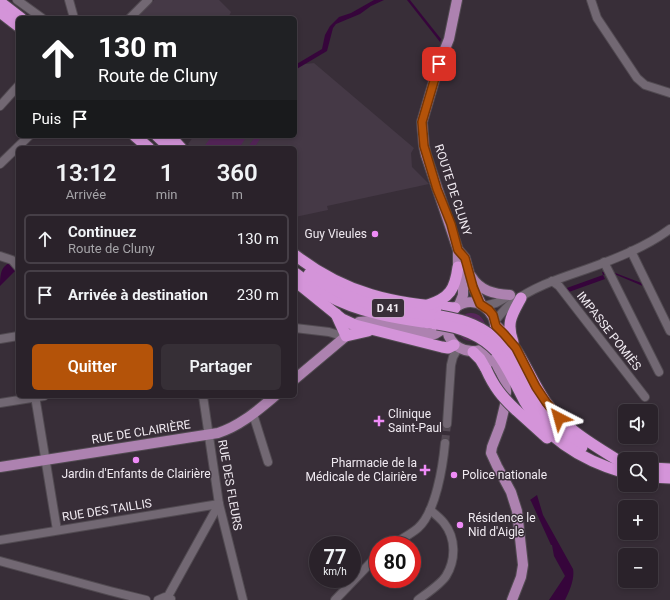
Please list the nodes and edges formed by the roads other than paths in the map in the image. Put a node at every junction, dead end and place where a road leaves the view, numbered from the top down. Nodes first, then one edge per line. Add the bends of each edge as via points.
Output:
1 (17, 0) edge
2 (69, 0) edge
3 (148, 0) edge
4 (457, 0) edge
5 (591, 0) edge
6 (0, 2) edge
7 (0, 12) edge
8 (18, 16) edge
9 (39, 16) edge
10 (73, 16) edge
11 (132, 16) edge
12 (0, 21) edge
13 (16, 24) edge
14 (16, 32) edge
15 (16, 88) edge
16 (670, 93) edge
17 (0, 106) edge
18 (27, 138) edge
19 (137, 138) edge
20 (147, 138) edge
21 (159, 138) edge
22 (172, 138) edge
23 (19, 146) edge
24 (147, 146) edge
25 (156, 146) edge
26 (168, 146) edge
27 (180, 146) edge
28 (16, 149) edge
29 (0, 164) edge
30 (670, 229) edge
31 (631, 251) junction
32 (0, 256) edge
33 (297, 256) edge
34 (297, 264) edge
35 (16, 265) edge
36 (463, 269) junction
37 (607, 269) junction
38 (297, 274) edge
39 (552, 281) junction
40 (297, 283) edge
41 (520, 296) junction
42 (482, 305) junction
43 (426, 306) junction
44 (336, 314) junction
45 (447, 318) junction
46 (355, 325) junction
47 (496, 326) junction
48 (297, 328) edge
49 (372, 330) junction
50 (670, 331) edge
51 (16, 336) edge
52 (346, 337) junction
53 (0, 339) edge
54 (456, 346) junction
55 (516, 348) junction
56 (481, 349) junction
57 (659, 372) dead end
58 (297, 377) edge
59 (506, 393) dead end
60 (645, 397) dead end
61 (29, 398) edge
62 (35, 398) edge
63 (202, 398) edge
64 (273, 398) edge
65 (0, 403) edge
66 (505, 405) dead end
67 (253, 414) junction
68 (447, 424) tunnel mouth
69 (208, 435) junction
70 (446, 442) tunnel mouth
71 (46, 460) junction
72 (268, 462) dead end
73 (618, 464) edge
74 (0, 466) edge
75 (618, 468) edge
76 (658, 468) edge
77 (618, 469) edge
78 (670, 469) edge
79 (658, 477) edge
80 (670, 478) edge
81 (218, 504) junction
82 (430, 510) junction
83 (57, 530) junction
84 (406, 536) edge
85 (0, 540) edge
86 (0, 561) edge
87 (369, 564) edge
88 (169, 599) edge
89 (142, 600) edge
90 (146, 600) edge
91 (154, 600) edge
92 (158, 600) edge
93 (243, 600) edge
94 (335, 600) edge
95 (418, 600) edge
96 (512, 600) edge

1 - 9 street
2 - 10 street
3 - 11 street
4 - 36 main road, ROUTE DE CLUNY via 449,38 422,122 426,155
5 - 16 street via 597,18 637,78 645,85
6 - 8 highway
7 - 13 highway
12 - 14 highway
15 - 17 street
18 - 23 street
19 - 24 highway
20 - 25 highway
21 - 26 highway
22 - 27 highway
28 - 29 street
30 - 31 street
31 - 37 street
31 - 50 street
32 - 35 street via 12,260
33 - 43 highway via 321,273 351,288 383,299
34 - 45 highway, D 41 via 323,283 360,301 383,308
36 - 41 main road via 478,285 488,291 498,295
36 - 42 main road, ROUTE DE CLUNY
36 - 43 highway via 445,298
36 - 45 main road, ROUTE DE CLUNY via 463,295
37 - 39 street
37 - 57 street
38 - 45 highway, D 41 via 325,294 363,310 386,316
39 - 41 street
39 - 60 street, IMPASSE POMIÈS via 559,286
40 - 44 highway
41 - 42 street
41 - 47 street
41 - 55 highway via 510,321 510,331
42 - 45 main road via 466,303
42 - 47 main road, ROUTE DE CLUNY via 493,315
43 - 45 highway
44 - 46 highway
44 - 52 highway
45 - 46 main road via 435,334 370,321
45 - 54 main road via 450,340
45 - 75 highway, D 41, bridge via 498,348 526,403 551,434 577,455 603,467
46 - 49 highway
46 - 52 main road
47 - 55 highway
48 - 52 street
49 - 52 highway
49 - 54 highway via 442,347
51 - 53 street
52 - 58 main road
54 - 56 main road via 465,351
54 - 68 street via 451,365
55 - 73 highway via 536,387 559,418
56 - 59 main road via 498,368 507,388
56 - 77 highway, bridge via 480,359 500,395 535,428 577,460 594,468
61 - 65 street
62 - 71 street
63 - 69 street, RUE DES FLEURS
64 - 67 main road, RUE DE CLAIRIÈRE
66 - 96 main road via 492,453 511,492 517,511 523,565
67 - 69 main road, RUE DE CLAIRIÈRE via 235,427
67 - 72 street
69 - 71 main road, RUE DE CLAIRIÈRE
69 - 81 street, RUE DES FLEURS
70 - 82 street via 444,465
71 - 74 main road, RUE DE CLAIRIÈRE
71 - 83 street
76 - 78 highway
79 - 80 highway
81 - 83 street, RUE DES TAILLIS
81 - 88 street
81 - 93 street, RUE DES FLEURS
82 - 84 street via 419,527
82 - 95 street via 445,524 454,551 446,576
83 - 85 street, RUE DES TAILLIS
86 - 89 street
87 - 94 street
88 - 92 street via 163,597
89 - 90 street
91 - 92 street

